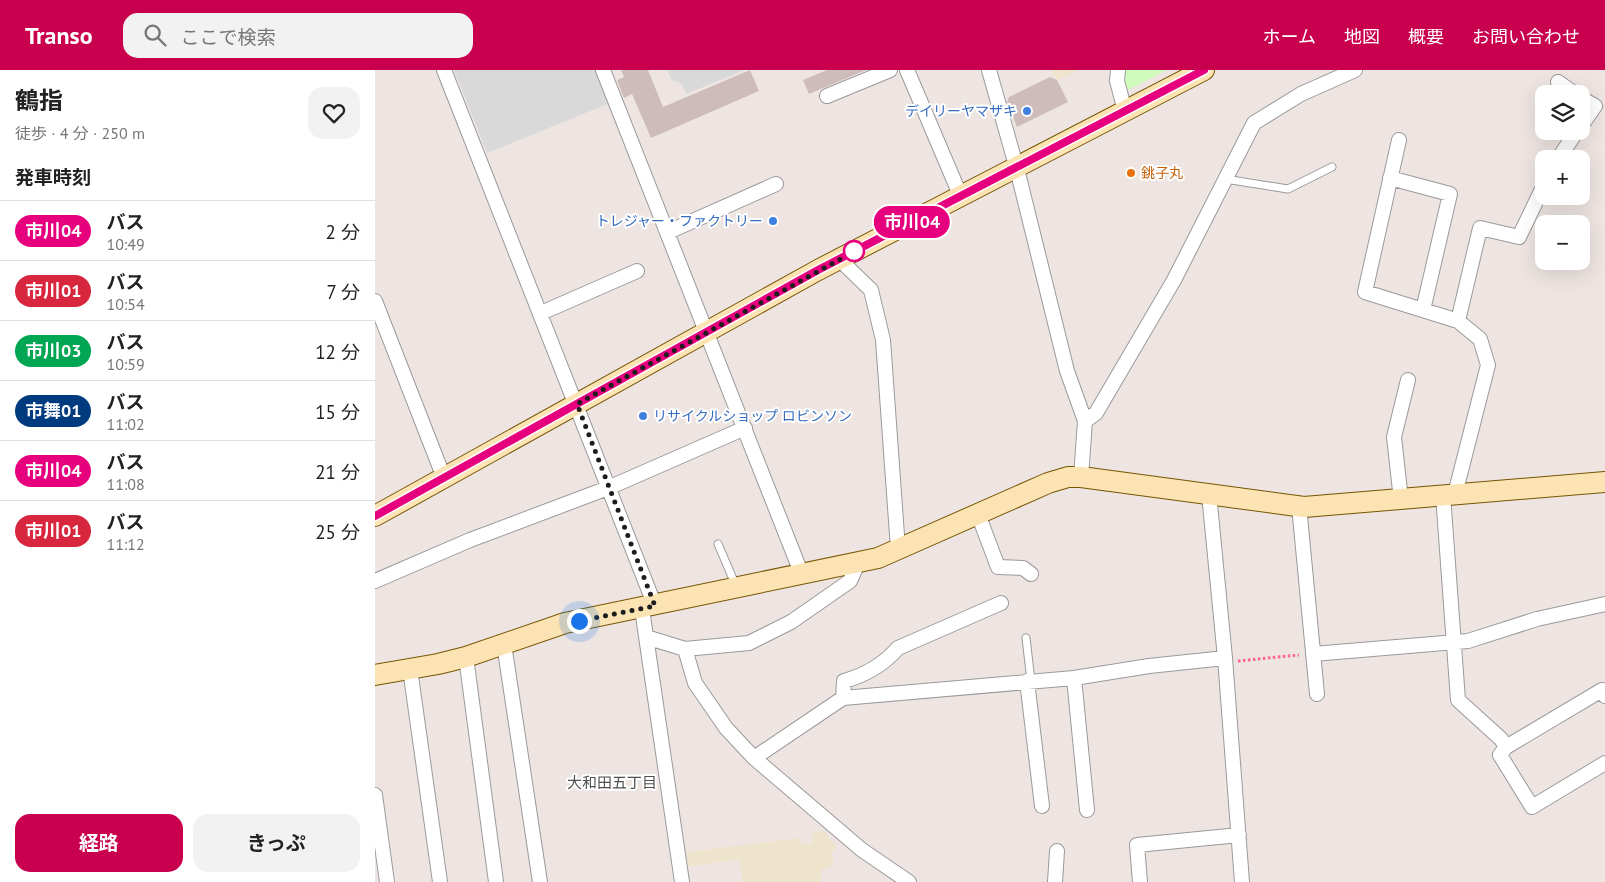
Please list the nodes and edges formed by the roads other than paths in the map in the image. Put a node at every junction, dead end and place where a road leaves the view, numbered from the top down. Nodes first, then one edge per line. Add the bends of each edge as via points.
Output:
1 (444, 70) edge
2 (603, 70) edge
3 (890, 70) edge
4 (907, 70) edge
5 (989, 70) edge
6 (1118, 70) edge
7 (1204, 70) edge
8 (1355, 70) edge
9 (1558, 82) dead end
10 (1562, 85) edge
11 (827, 96) dead end
12 (1590, 103) edge
13 (1125, 111) junction
14 (1590, 113) edge
15 (1399, 140) dead end
16 (1331, 167) dead end
17 (1017, 169) junction
18 (1225, 178) junction
19 (1390, 178) junction
20 (776, 184) dead end
21 (961, 197) junction
22 (1535, 204) edge
23 (668, 232) junction
24 (839, 259) junction
25 (637, 271) dead end
26 (375, 301) edge
27 (1423, 310) junction
28 (541, 313) junction
29 (1458, 320) junction
30 (379, 323) edge
31 (708, 332) junction
32 (1407, 380) dead end
33 (577, 404) junction
34 (1085, 421) junction
35 (745, 428) junction
36 (1081, 477) junction
37 (444, 478) junction
38 (1605, 482) edge
39 (608, 488) junction
40 (1209, 494) junction
41 (1449, 495) junction
42 (1401, 500) junction
43 (1299, 506) junction
44 (977, 514) junction
45 (375, 516) edge
46 (719, 544) dead end
47 (898, 549) junction
48 (857, 563) junction
49 (1031, 574) dead end
50 (802, 575) junction
51 (375, 581) edge
52 (737, 589) junction
53 (1001, 603) dead end
54 (1605, 604) edge
55 (649, 608) junction
56 (646, 637) junction
57 (1026, 638) dead end
58 (1453, 641) junction
59 (504, 644) junction
60 (685, 649) junction
61 (1313, 654) junction
62 (466, 657) junction
63 (1225, 660) junction
64 (410, 669) junction
65 (375, 675) edge
66 (1074, 678) junction
67 (1029, 681) junction
68 (1317, 694) dead end
69 (1605, 696) edge
70 (843, 698) junction
71 (1506, 747) junction
72 (754, 758) junction
73 (1605, 763) edge
74 (375, 796) edge
75 (1042, 806) dead end
76 (1087, 810) dead end
77 (1239, 835) junction
78 (1057, 851) dead end
79 (387, 882) edge
80 (440, 882) edge
81 (496, 882) edge
82 (539, 882) edge
83 (682, 882) edge
84 (909, 882) edge
85 (1055, 882) edge
86 (1140, 882) edge
87 (1242, 882) edge

1 - 28 street
2 - 23 street
3 - 11 street
4 - 21 street
5 - 17 street
6 - 13 street via 1117,81
7 - 13 street
8 - 18 street via 1301,94 1255,123
9 - 10 street
12 - 14 street via 1595,106
13 - 17 street
15 - 19 street
16 - 18 lane via 1289,189
17 - 21 street
17 - 34 street via 1067,371
18 - 34 street via 1174,280 1096,413
19 - 27 street via 1365,292
19 - 27 street via 1450,194
20 - 23 street
21 - 24 street
22 - 29 street via 1519,237 1480,228
23 - 31 street
24 - 31 street
24 - 47 street via 871,290 883,340
25 - 28 street
26 - 30 street
27 - 29 street
28 - 33 street
29 - 41 street via 1480,339 1488,365
30 - 37 street
31 - 33 street
31 - 35 street
32 - 42 street via 1394,438
33 - 37 street
33 - 39 street
34 - 36 street
35 - 39 street
35 - 50 street
36 - 40 street
36 - 44 street via 1048,483
37 - 45 street
38 - 41 street
39 - 51 street via 470,540
39 - 55 street
40 - 43 street
40 - 63 street
41 - 42 street
41 - 58 street
42 - 43 street
43 - 61 street
44 - 47 street
44 - 49 street via 998,567 1023,568
46 - 52 lane
47 - 48 street
48 - 50 street
48 - 60 street via 850,581 770,634 749,643
50 - 52 street
52 - 55 street
53 - 70 street via 898,648 888,659 863,675 844,680
54 - 58 street via 1537,619 1468,641
55 - 56 street
55 - 59 street via 565,623
56 - 60 street
56 - 83 street
57 - 67 lane
58 - 61 street
58 - 71 street via 1458,700
59 - 62 street
59 - 82 street
60 - 72 street via 695,682 726,728
61 - 68 street
62 - 64 street
62 - 81 street
63 - 66 street via 1149,666
63 - 77 street
64 - 65 street
64 - 80 street
66 - 67 street
66 - 76 street
67 - 70 street
67 - 75 street
69 - 71 street via 1602,690
70 - 72 street
71 - 73 street via 1500,755 1531,807
72 - 84 street via 862,850
74 - 79 street
77 - 86 street via 1137,845
77 - 87 street
78 - 85 street

